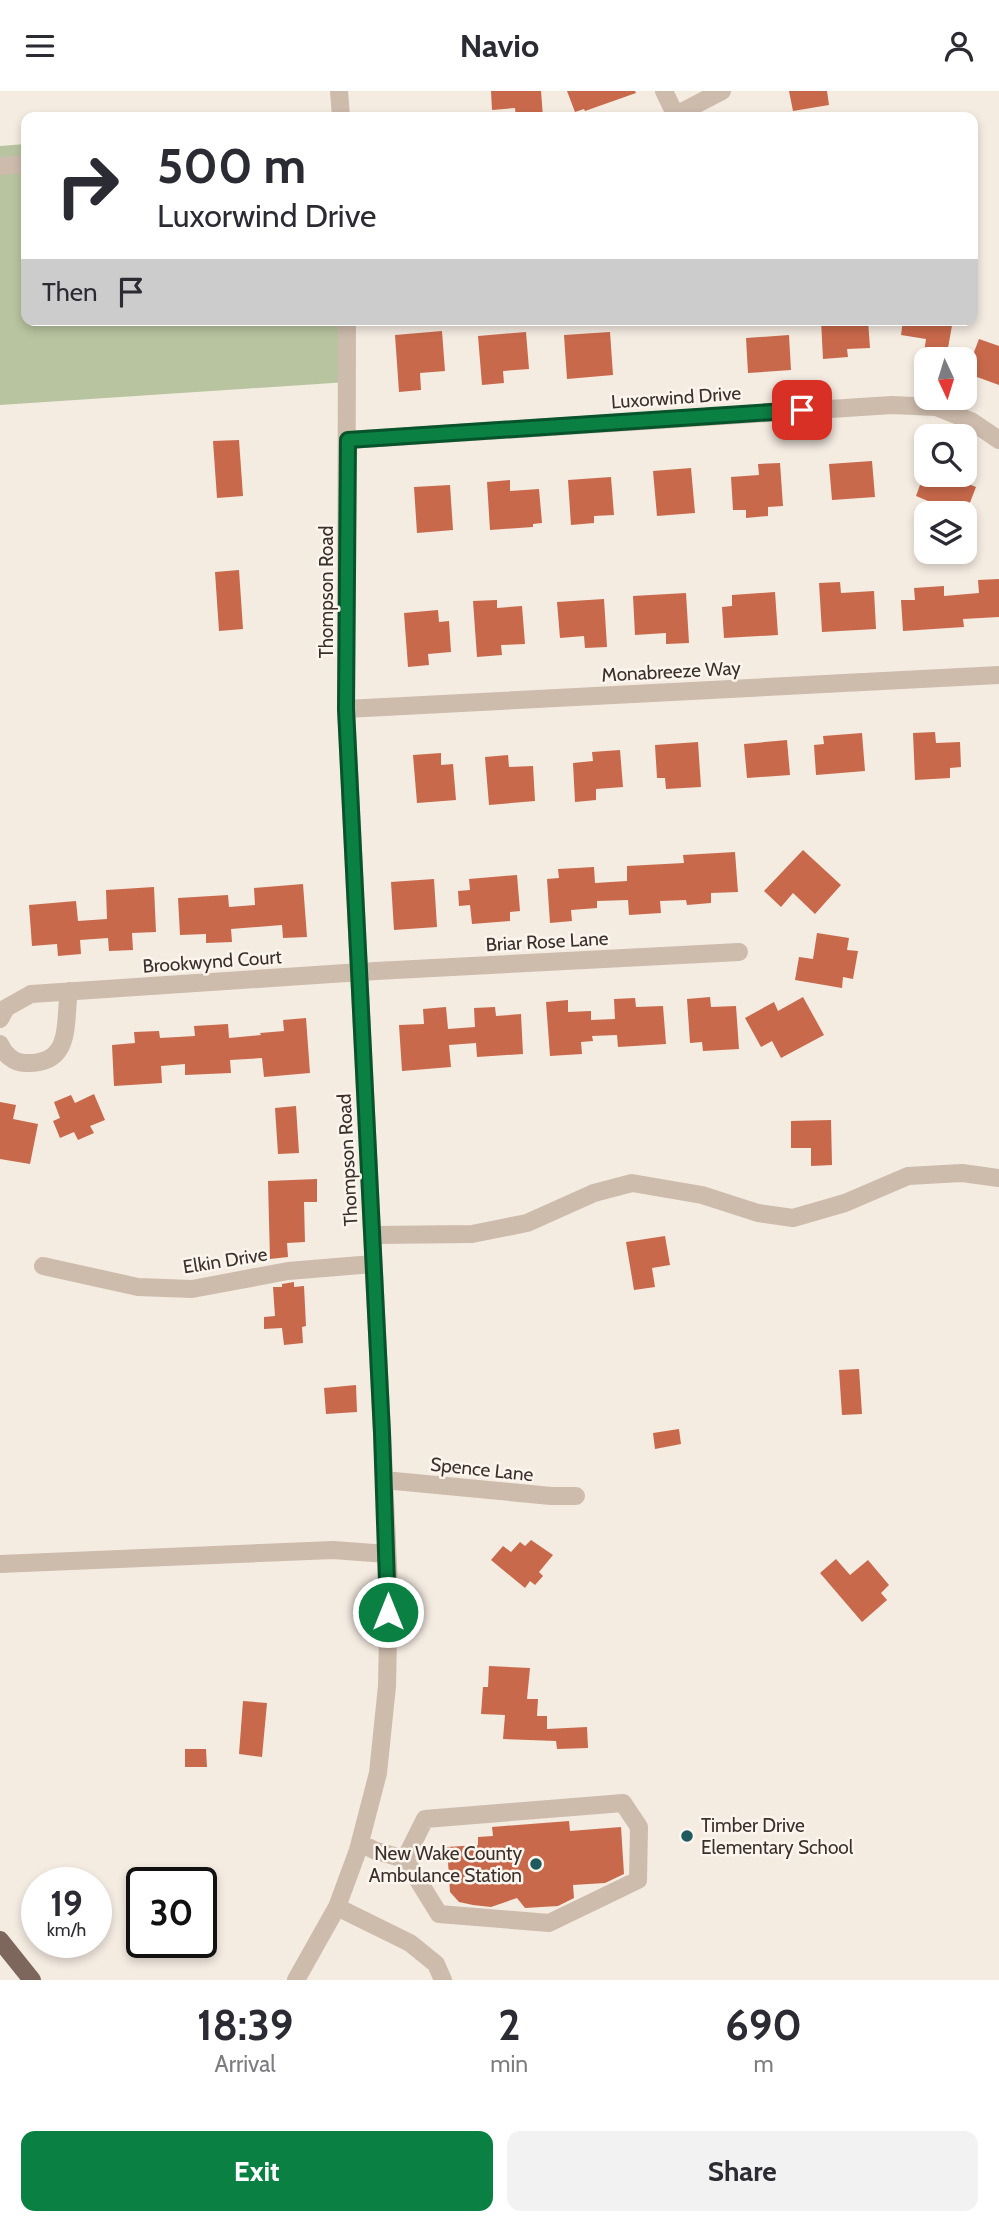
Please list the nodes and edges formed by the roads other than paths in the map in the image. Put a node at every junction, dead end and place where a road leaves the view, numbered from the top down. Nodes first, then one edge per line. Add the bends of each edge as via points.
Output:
1 (340, 91) edge
2 (664, 91) edge
3 (722, 91) edge
4 (341, 112) edge
5 (672, 112) edge
6 (682, 112) edge
7 (21, 164) edge
8 (0, 166) edge
9 (347, 326) edge
10 (348, 440) junction
11 (999, 440) edge
12 (999, 675) edge
13 (346, 709) junction
14 (739, 952) dead end
15 (358, 972) junction
16 (69, 991) junction
17 (0, 1019) edge
18 (0, 1044) edge
19 (999, 1178) edge
20 (372, 1235) junction
21 (373, 1264) junction
22 (43, 1266) dead end
23 (384, 1480) junction
24 (576, 1496) dead end
25 (387, 1554) junction
26 (0, 1564) edge
27 (360, 1843) junction
28 (405, 1859) junction
29 (337, 1907) junction
30 (0, 1940) edge
31 (32, 1980) edge
32 (296, 1980) edge
33 (443, 1980) edge

1 - 4 street
2 - 5 street
3 - 6 street
7 - 8 street
9 - 10 street, Thompson Road
10 - 11 street, Luxorwind Drive via 892,405 936,407 971,421
10 - 13 street, Thompson Road
12 - 13 street, Monabreeze Way
13 - 15 street, Thompson Road
14 - 15 street, Briar Rose Lane
15 - 16 street, Brookwynd Court
15 - 20 street, Thompson Road
16 - 17 street, Brookwynd Court via 31,994 6,1008
16 - 18 street via 65,1035 50,1059 22,1063 10,1058
19 - 20 street via 962,1173 908,1176 793,1219 702,1195 632,1183 594,1193 527,1223 472,1234
20 - 21 street, Thompson Road
21 - 22 street, Elkin Drive via 288,1271 192,1289 138,1287
21 - 23 street, Thompson Road
23 - 24 street, Spence Lane
23 - 25 street, Thompson Road
25 - 26 street via 333,1550
25 - 27 street, Thompson Road via 386,1708
27 - 28 street
27 - 29 street, Thompson Road
28 - 28 street via 425,1819 623,1803 639,1828 638,1879 549,1923 439,1915
29 - 32 street, Thompson Road
29 - 33 street via 410,1943 436,1964
30 - 31 main road

